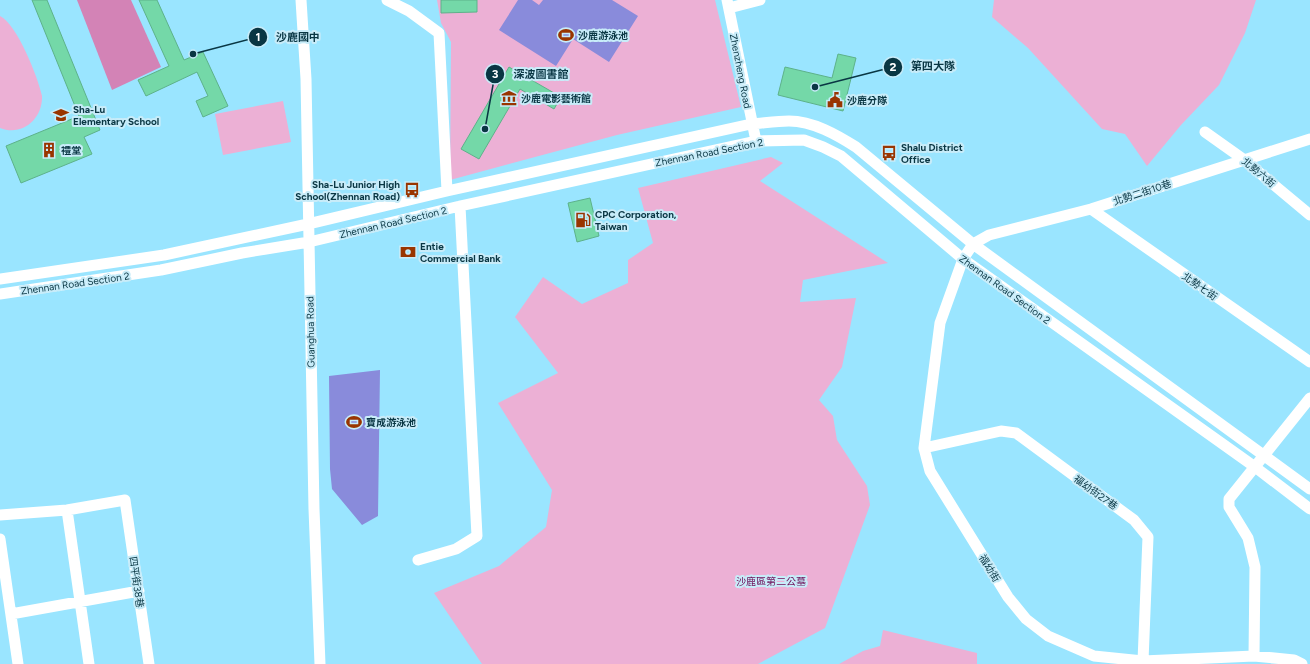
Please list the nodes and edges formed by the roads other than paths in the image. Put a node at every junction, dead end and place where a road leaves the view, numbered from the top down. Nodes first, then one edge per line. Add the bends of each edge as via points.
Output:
1 (301, 0) edge
2 (387, 0) edge
3 (760, 0) edge
4 (728, 4) edge
5 (751, 124) junction
6 (1205, 132) dead end
7 (1310, 139) edge
8 (756, 141) junction
9 (1244, 159) junction
10 (448, 191) junction
11 (460, 206) junction
12 (1091, 209) junction
13 (1310, 215) edge
14 (308, 224) junction
15 (309, 242) junction
16 (973, 244) junction
17 (963, 259) junction
18 (0, 278) edge
19 (0, 294) edge
20 (1310, 362) edge
21 (1310, 398) edge
22 (924, 448) junction
23 (1265, 455) junction
24 (1255, 467) junction
25 (1310, 489) edge
26 (1310, 508) edge
27 (67, 510) junction
28 (0, 515) edge
29 (0, 539) edge
30 (418, 560) dead end
31 (139, 591) junction
32 (80, 602) junction
33 (10, 614) junction
34 (1254, 656) junction
35 (1143, 661) junction
36 (18, 664) edge
37 (89, 664) edge
38 (149, 664) edge
39 (320, 664) edge
40 (1302, 664) edge

1 - 14 street, Guanghua Road via 306,80
2 - 10 street via 410,11 439,33
3 - 4 street
4 - 5 street, Zhenzheng Road
5 - 8 street, Zhenzheng Road
5 - 10 street, Zhennan Road Section 2
5 - 16 street, Zhennan Road Section 2 via 790,121 835,135 856,147
6 - 9 street, 北勢六街
7 - 9 street, 北勢二街10巷
8 - 11 street, Zhennan Road Section 2
8 - 17 street, Zhennan Road Section 2 via 804,140 824,146 841,156
9 - 12 street, 北勢二街10巷
9 - 13 street, 北勢六街
10 - 14 street, Zhennan Road Section 2
11 - 15 street, Zhennan Road Section 2
11 - 30 street via 477,536 456,549
12 - 16 street, 北勢二街10巷 via 996,233
12 - 20 street, 北勢七街
14 - 15 street, Guanghua Road
14 - 18 street, Zhennan Road Section 2 via 164,255
15 - 19 street, Zhennan Road Section 2 via 161,270
15 - 39 street, Guanghua Road
16 - 17 street, 福幼街
16 - 23 street, Zhennan Road Section 2
17 - 22 street, 福幼街 via 940,323
17 - 24 street, Zhennan Road Section 2
21 - 23 street
22 - 35 street, 福幼街 via 930,471 1008,597 1026,619 1048,636 1094,656
22 - 35 street, 福幼街27巷 via 1001,431 1016,433 1134,520 1148,537
23 - 24 street
23 - 25 street, Zhennan Road Section 2
24 - 26 street, Zhennan Road Section 2
24 - 34 street via 1229,499 1229,507 1248,538 1255,567
27 - 28 street
27 - 31 street, 四平街38巷 via 125,500
27 - 32 street
29 - 33 street
31 - 32 street
31 - 38 street, 四平街38巷
32 - 33 street
32 - 37 street
33 - 36 street
34 - 35 street, 福幼街
34 - 40 street, 福幼街 via 1294,660

